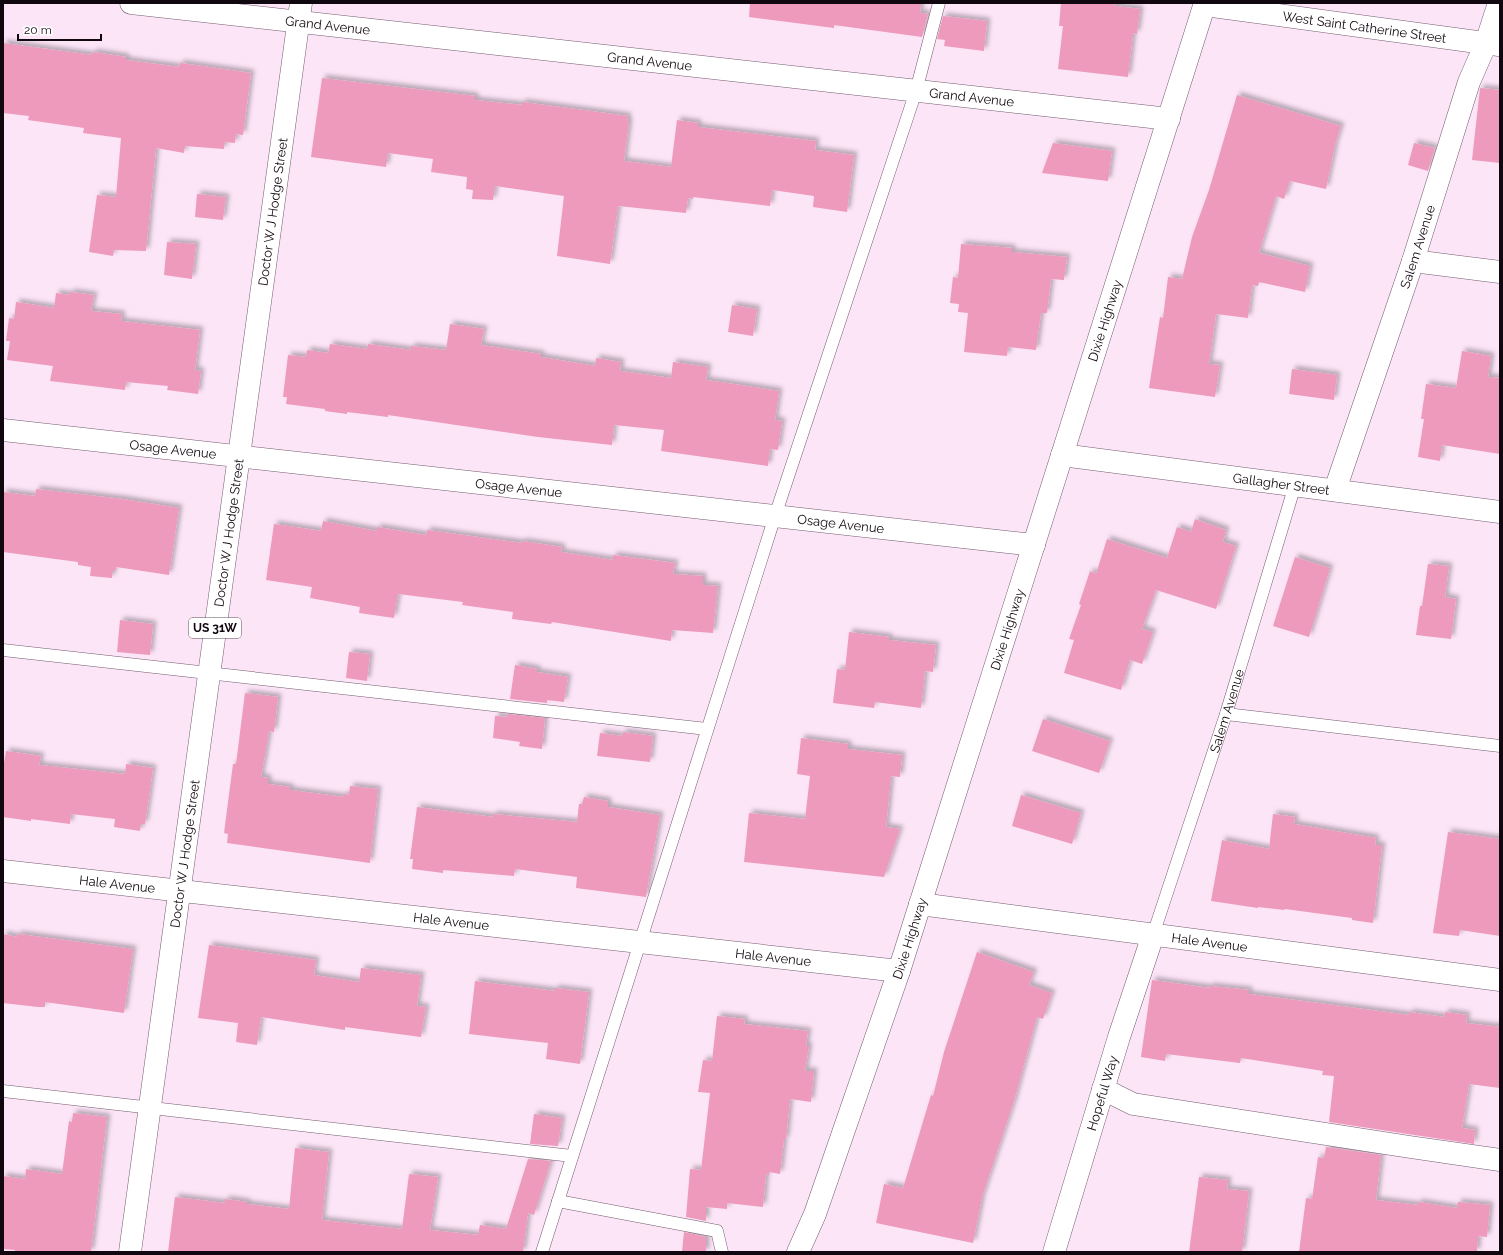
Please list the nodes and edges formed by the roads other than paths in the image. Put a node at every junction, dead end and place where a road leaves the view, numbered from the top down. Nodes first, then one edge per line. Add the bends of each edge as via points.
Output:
1 (131, 3) edge
2 (939, 3) edge
3 (1499, 3) edge
4 (1205, 4) edge
5 (299, 12) edge
6 (1493, 44) edge
7 (916, 91) junction
8 (1169, 119) junction
9 (1413, 261) junction
10 (1500, 272) edge
11 (3, 430) edge
12 (1062, 455) junction
13 (238, 456) junction
14 (1295, 485) junction
15 (1335, 490) junction
16 (1500, 512) edge
17 (775, 516) junction
18 (1034, 545) junction
19 (3, 650) edge
20 (209, 674) junction
21 (1226, 714) junction
22 (707, 729) junction
23 (1500, 746) edge
24 (3, 871) edge
25 (179, 891) junction
26 (920, 904) junction
27 (1153, 935) junction
28 (640, 942) junction
29 (899, 971) junction
30 (1500, 980) edge
31 (1103, 1090) junction
32 (3, 1091) edge
33 (149, 1108) junction
34 (572, 1156) junction
35 (1500, 1160) edge
36 (558, 1201) junction
37 (130, 1252) edge
38 (542, 1252) edge
39 (722, 1252) edge
40 (798, 1252) edge
41 (1054, 1252) edge

1 - 5 street, Grand Avenue
2 - 7 lane
3 - 6 street, Salem Avenue
4 - 6 street, West Saint Catherine Street
4 - 8 street, Dixie Highway
5 - 7 street, Grand Avenue
5 - 13 street, Doctor W J Hodge Street / US 31W
6 - 9 street, Salem Avenue via 1469,82
7 - 8 street, Grand Avenue
7 - 17 lane
8 - 12 street, Dixie Highway
9 - 10 street
9 - 15 street, Salem Avenue
11 - 13 street, Osage Avenue
12 - 14 street, Gallagher Street
12 - 18 street, Dixie Highway
13 - 17 street, Osage Avenue
13 - 20 street, Doctor W J Hodge Street / US 31W
14 - 15 street, Gallagher Street
14 - 21 lane, Salem Avenue
15 - 16 street, Gallagher Street
17 - 18 street, Osage Avenue
17 - 22 lane
18 - 26 street, Dixie Highway
19 - 20 lane
20 - 22 lane
20 - 25 street, Doctor W J Hodge Street / US 31W
21 - 23 lane
21 - 27 lane, Salem Avenue
22 - 28 lane
24 - 25 street, Hale Avenue
25 - 28 street, Hale Avenue
25 - 33 street, Doctor W J Hodge Street / US 31W
26 - 27 street, Hale Avenue
26 - 29 street, Dixie Highway
27 - 30 street, Hale Avenue
27 - 31 street, Hopeful Way
28 - 29 street, Hale Avenue
28 - 34 lane
29 - 40 street, Dixie Highway via 815,1214
31 - 35 street via 1133,1104
31 - 41 street, Hopeful Way
32 - 33 lane
33 - 34 lane
33 - 37 street, Doctor W J Hodge Street / US 31W
34 - 36 lane
36 - 38 lane
36 - 39 lane via 717,1231

